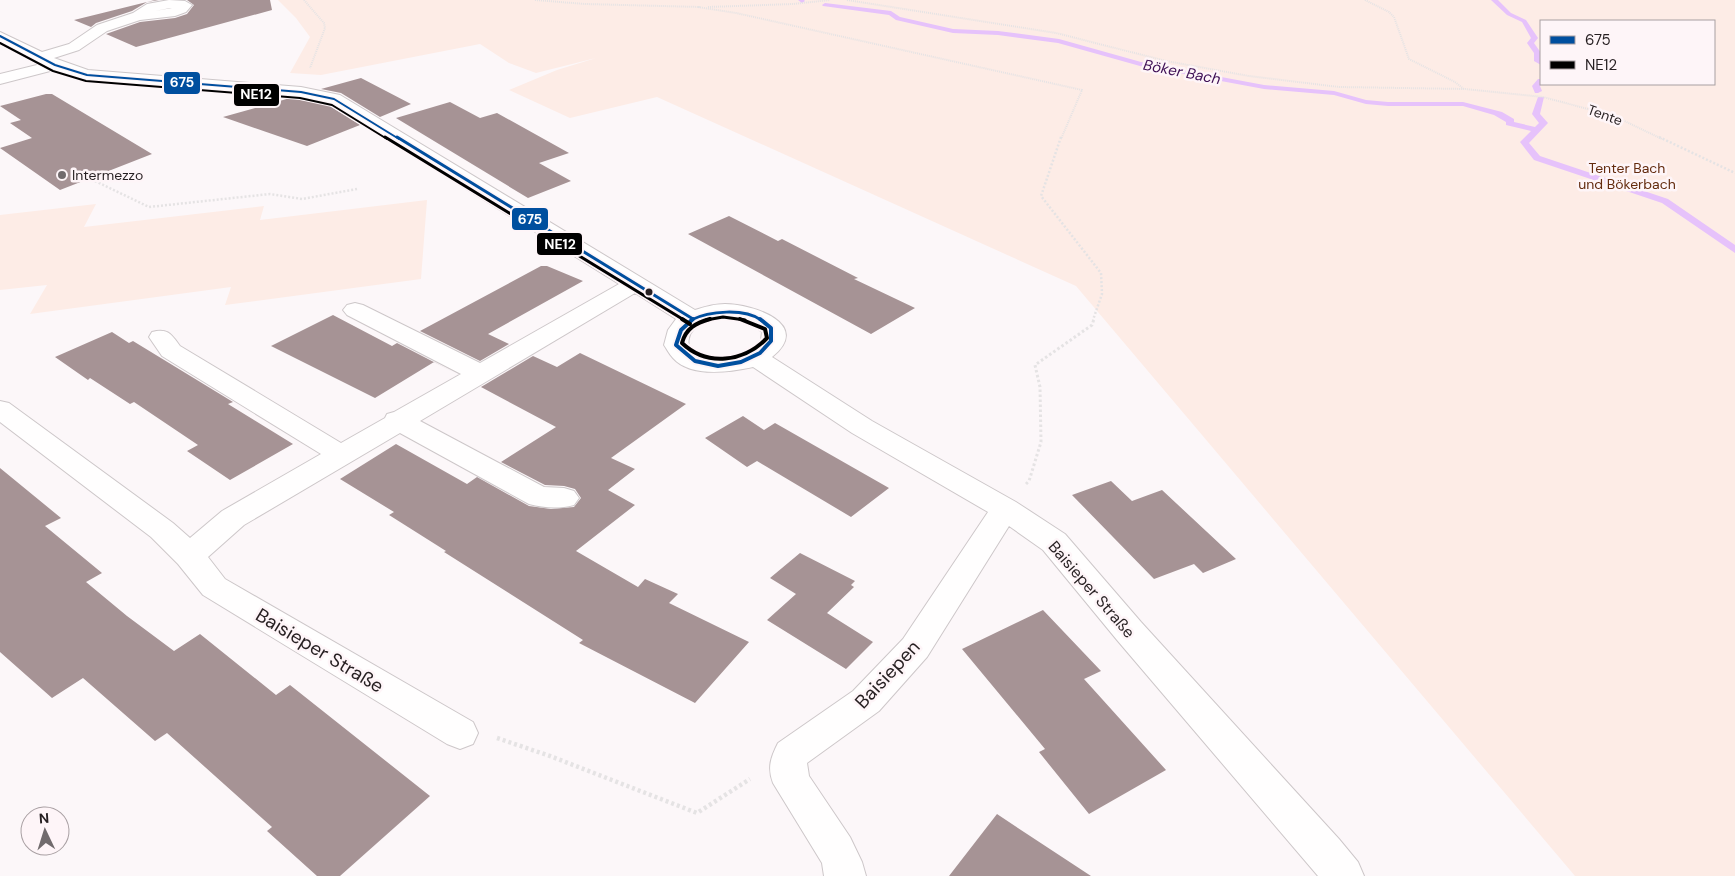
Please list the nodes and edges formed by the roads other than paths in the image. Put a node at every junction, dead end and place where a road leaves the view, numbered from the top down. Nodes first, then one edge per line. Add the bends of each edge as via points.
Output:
1 (138, 16) dead end
2 (0, 36) edge
3 (48, 61) junction
4 (0, 79) edge
5 (635, 284) junction
6 (355, 310) dead end
7 (693, 319) junction
8 (161, 337) dead end
9 (755, 357) junction
10 (479, 373) junction
11 (0, 409) edge
12 (397, 420) junction
13 (340, 454) junction
14 (564, 498) dead end
15 (1005, 510) junction
16 (189, 556) junction
17 (460, 733) road end
18 (845, 876) edge
19 (1344, 876) edge

1 - 3 street via 108,25
2 - 3 street
3 - 4 street
3 - 5 street via 87,75 301,92 340,102
5 - 7 street
5 - 10 street
6 - 10 street
7 - 9 street via 714,312 734,311 764,320 772,338 765,350
7 - 9 street via 680,328 675,339 677,349 690,360 726,365
8 - 13 street via 171,351
9 - 15 street, Baisieper Straße via 862,427
10 - 12 street
11 - 16 street, Baisieper Straße via 162,530
12 - 13 street
12 - 14 street via 539,497
13 - 16 street via 233,518
15 - 18 street, Baisiepen via 915,648 866,701 791,754 788,771 792,783 836,850
15 - 19 street, Baisieper Straße via 1054,542
16 - 17 street, Baisieper Straße via 214,587

